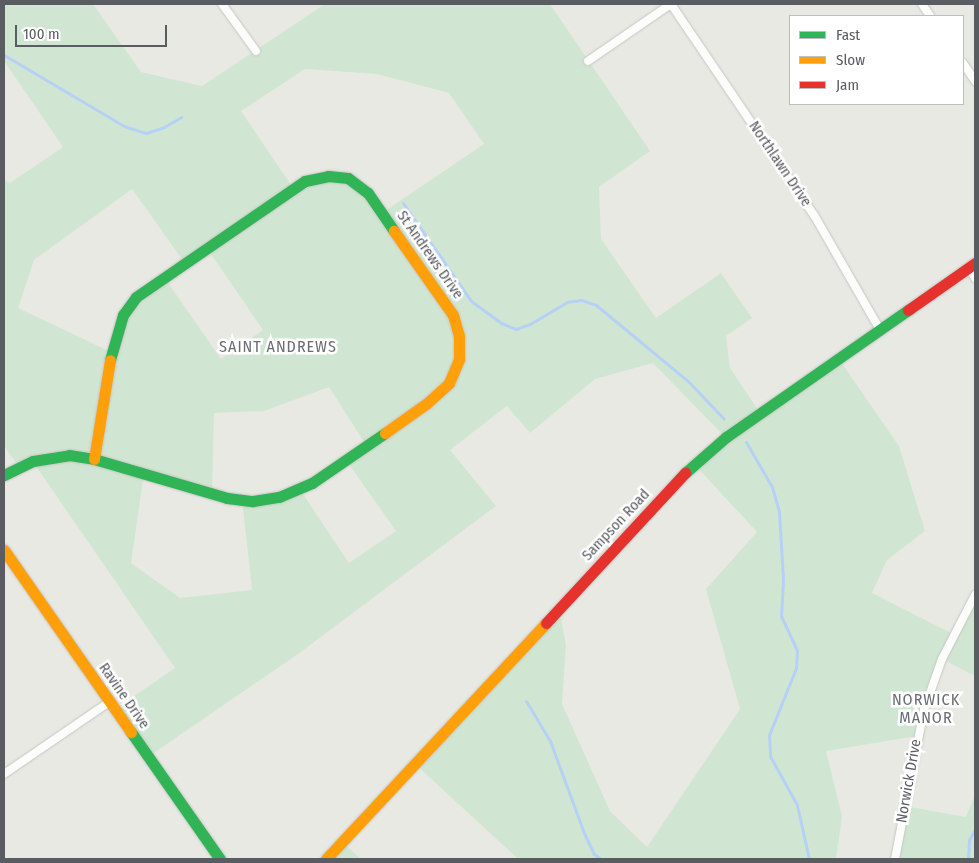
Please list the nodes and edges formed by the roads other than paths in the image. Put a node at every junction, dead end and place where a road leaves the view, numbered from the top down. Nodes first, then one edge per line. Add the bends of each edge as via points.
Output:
1 (222, 4) edge
2 (671, 4) edge
3 (922, 4) edge
4 (929, 15) edge
5 (256, 51) dead end
6 (588, 61) dead end
7 (964, 65) edge
8 (975, 82) edge
9 (973, 270) edge
10 (880, 330) junction
11 (94, 459) junction
12 (4, 475) edge
13 (4, 550) edge
14 (975, 595) edge
15 (109, 702) junction
16 (4, 774) edge
17 (220, 859) edge
18 (326, 859) edge
19 (895, 859) edge

1 - 5 street
2 - 6 street
2 - 10 street, Northlawn Drive via 814,214
3 - 4 street
7 - 8 street
9 - 10 street, Sampson Road
10 - 18 street, Sampson Road via 726,437 694,464
11 - 11 street, St Andrews Drive via 227,498 279,497 312,483 426,404 448,383 459,359 459,336 453,316 368,193 348,178 328,176 305,181 136,297 123,315 113,341
11 - 12 street, St Andrews Drive via 69,455 49,457
13 - 15 street, Ravine Drive
14 - 19 street, Norwick Drive via 942,659 924,710
15 - 16 street
15 - 17 street, Ravine Drive

